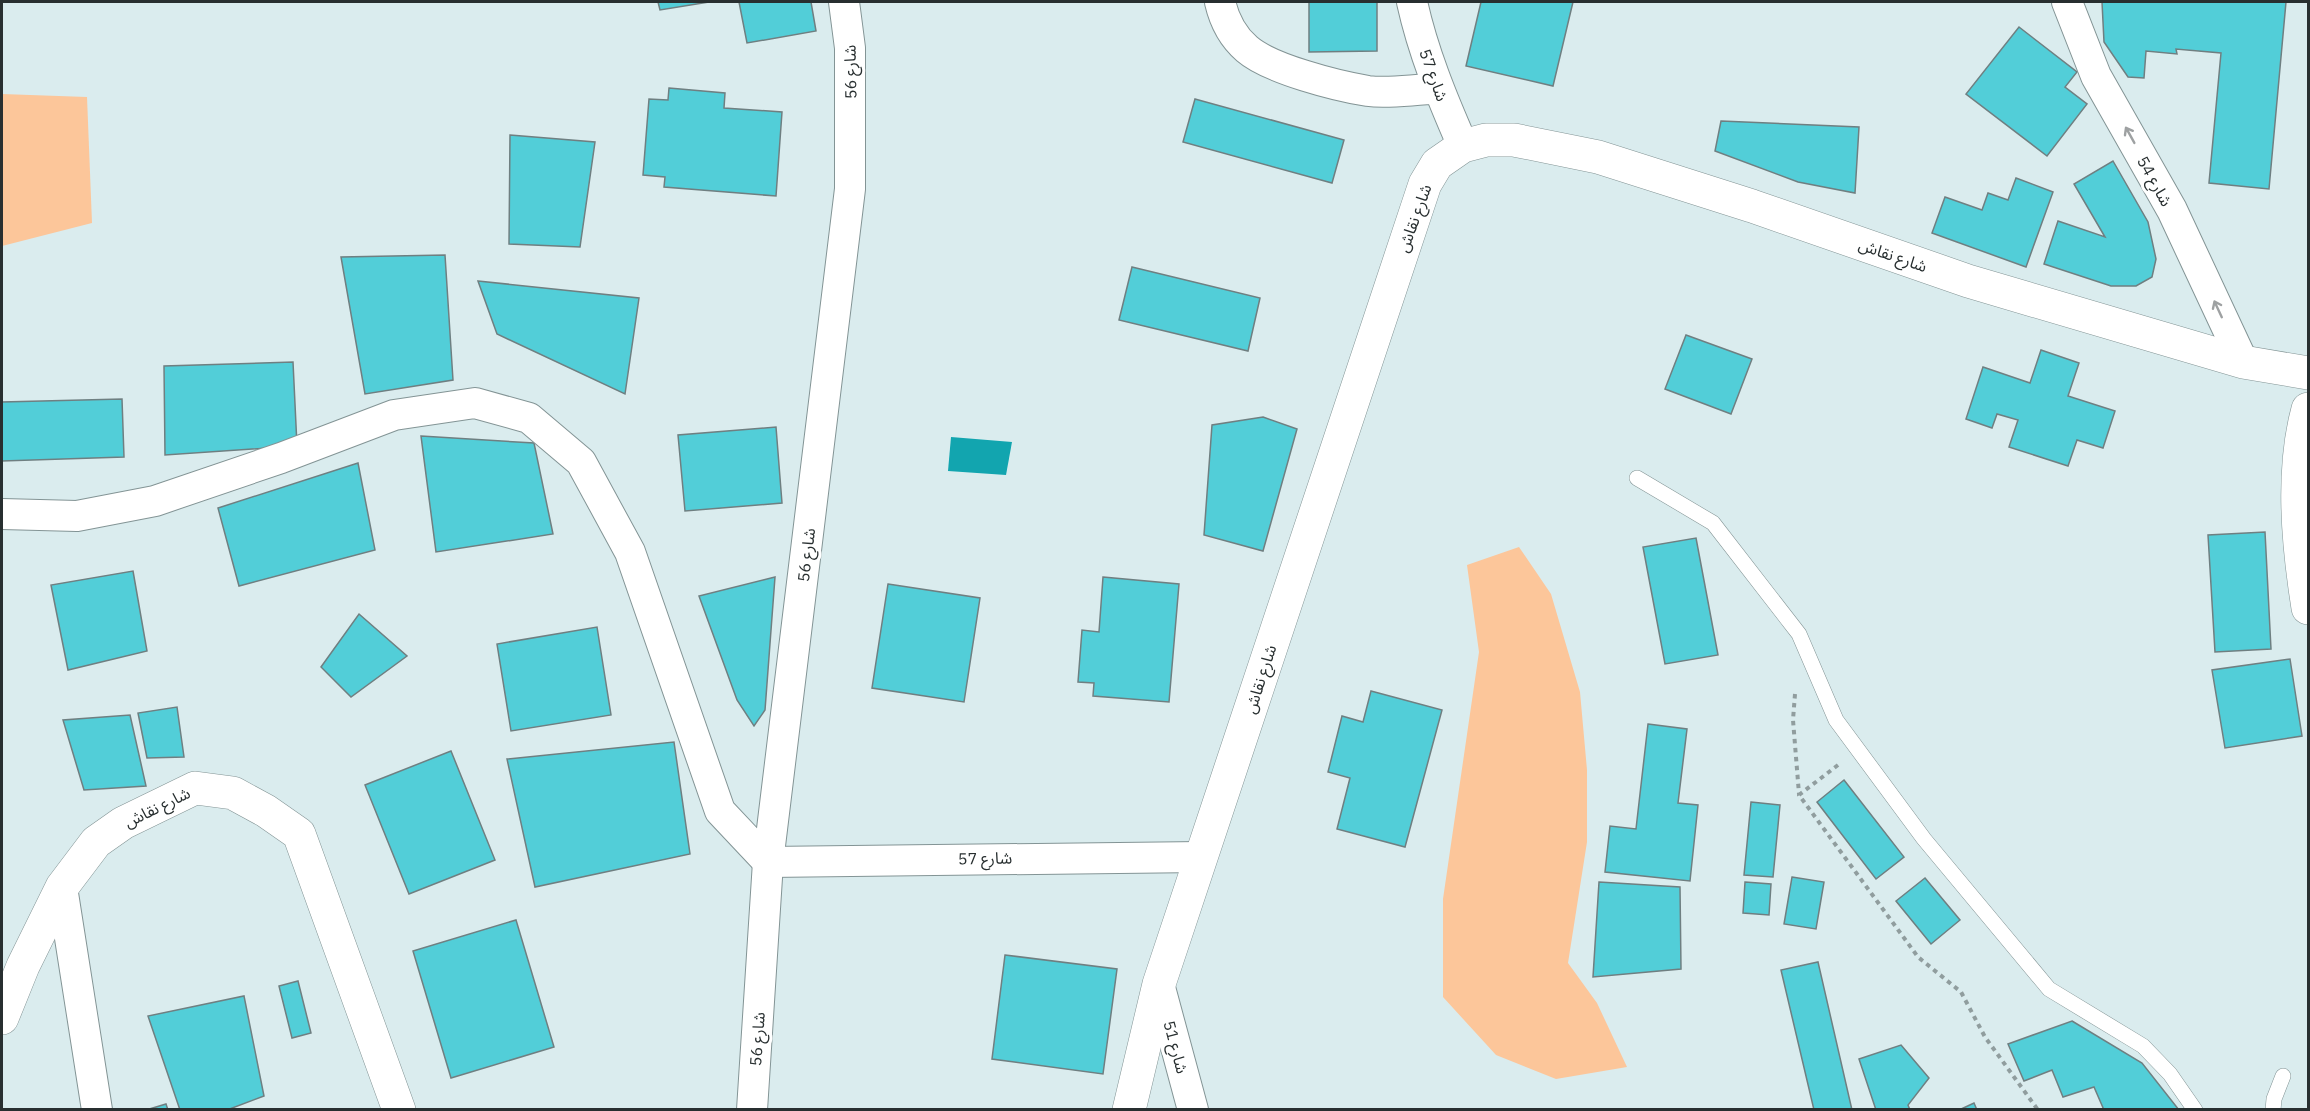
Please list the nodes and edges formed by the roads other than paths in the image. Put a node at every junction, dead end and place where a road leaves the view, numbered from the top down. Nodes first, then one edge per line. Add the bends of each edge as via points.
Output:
1 (844, 2) edge
2 (1220, 2) edge
3 (1412, 2) edge
4 (2067, 2) edge
5 (1437, 88) junction
6 (1463, 146) junction
7 (2243, 362) junction
8 (2308, 373) edge
9 (2308, 408) edge
10 (1636, 478) dead end
11 (2, 514) edge
12 (2308, 608) edge
13 (1201, 857) junction
14 (768, 862) junction
15 (62, 887) junction
16 (1159, 984) junction
17 (2, 1018) edge
18 (2283, 1076) dead end
19 (97, 1110) edge
20 (399, 1110) edge
21 (752, 1110) edge
22 (1130, 1110) edge
23 (1193, 1110) edge
24 (2195, 1110) edge
25 (2273, 1110) edge

1 - 14 street, شارع 56 via 850,48 850,189
2 - 5 street via 1233,33 1248,50 1280,68 1370,91
3 - 5 street, شارع 57
7 -> 4 street, شارع 54 via 2172,210 2096,76
5 - 6 street, شارع 57
6 - 7 street, شارع نقاش via 1486,140 1514,140 1598,157 1968,281
6 - 13 street, شارع نقاش via 1437,164 1425,184
7 - 8 street, شارع نقاش
9 - 12 street via 2298,490
10 - 24 lane via 1713,523 1799,634 1836,720 1924,839 2049,989 2143,1046 2170,1074
11 - 14 street via 77,516 155,501 394,415 475,403 529,418 581,462 630,552 720,811
13 - 14 street, شارع 57
13 - 16 street, شارع نقاش
14 - 21 street, شارع 56
15 - 17 street, شارع نقاش
15 - 19 street
15 - 20 street, شارع نقاش via 96,842 123,823 195,788 233,793 266,811 299,834
16 - 22 street, شارع نقاش
16 - 23 street, شارع 51
18 - 25 lane

